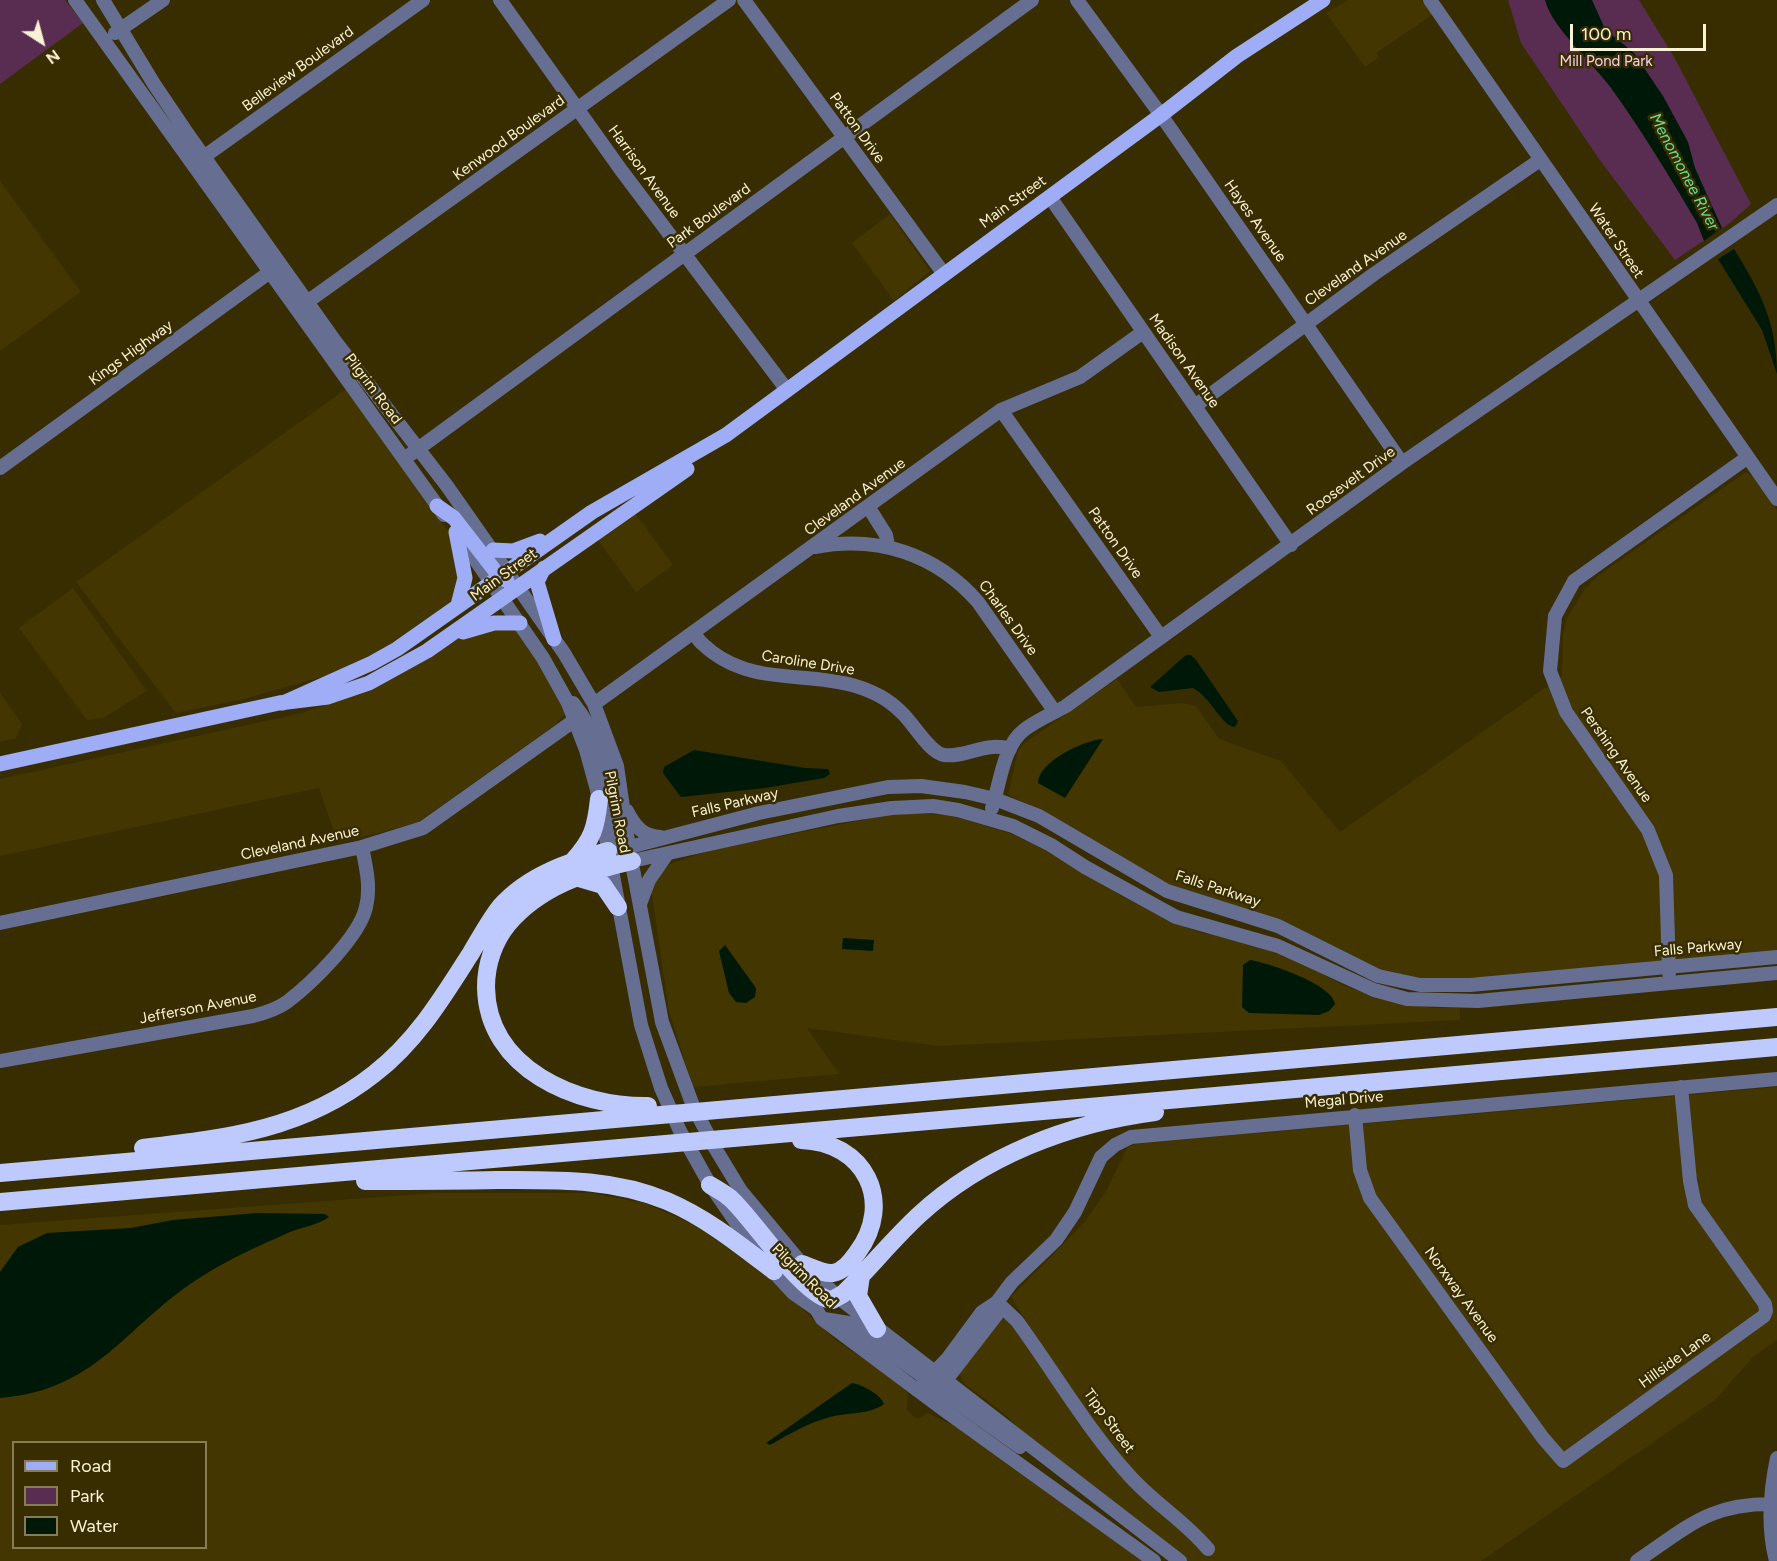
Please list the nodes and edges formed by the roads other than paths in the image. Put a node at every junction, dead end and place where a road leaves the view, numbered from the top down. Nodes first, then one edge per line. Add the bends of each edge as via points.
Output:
1 (75, 0) edge
2 (102, 0) edge
3 (163, 0) edge
4 (423, 0) edge
5 (500, 0) edge
6 (729, 0) edge
7 (744, 0) edge
8 (1032, 0) edge
9 (1077, 0) edge
10 (1323, 0) edge
11 (1430, 0) edge
12 (120, 29) junction
13 (104, 41) junction
14 (578, 108) junction
15 (1161, 115) junction
16 (844, 138) junction
17 (205, 156) junction
18 (1540, 160) junction
19 (193, 165) junction
20 (1050, 197) junction
21 (1777, 206) edge
22 (685, 254) junction
23 (281, 265) junction
24 (269, 273) junction
25 (944, 274) junction
26 (1638, 301) junction
27 (307, 302) junction
28 (1306, 324) junction
29 (1143, 332) junction
30 (329, 345) junction
31 (787, 390) junction
32 (1195, 406) junction
33 (1001, 410) junction
34 (726, 435) junction
35 (418, 449) junction
36 (1748, 458) junction
37 (404, 459) junction
38 (1402, 463) junction
39 (0, 468) edge
40 (1777, 499) edge
41 (437, 506) junction
42 (869, 508) junction
43 (565, 531) junction
44 (456, 532) junction
45 (1291, 545) junction
46 (888, 546) junction
47 (813, 548) junction
48 (493, 550) junction
49 (544, 567) junction
50 (499, 576) junction
51 (518, 586) junction
52 (502, 598) junction
53 (459, 605) junction
54 (520, 623) junction
55 (694, 632) junction
56 (1161, 637) junction
57 (446, 638) junction
58 (554, 639) junction
59 (358, 670) junction
60 (366, 684) junction
61 (561, 689) junction
62 (283, 703) junction
63 (594, 704) junction
64 (1055, 712) junction
65 (575, 720) junction
66 (1010, 749) junction
67 (0, 764) edge
68 (599, 799) junction
69 (995, 799) junction
70 (624, 803) junction
71 (989, 818) junction
72 (663, 838) junction
73 (362, 847) junction
74 (667, 854) junction
75 (620, 855) junction
76 (574, 869) junction
77 (640, 906) junction
78 (618, 907) junction
79 (0, 923) edge
80 (1777, 957) edge
81 (1668, 966) junction
82 (1777, 973) edge
83 (1669, 983) junction
84 (1777, 1017) edge
85 (1777, 1047) edge
86 (0, 1061) edge
87 (1437, 1077) junction
88 (1777, 1079) edge
89 (1006, 1084) junction
90 (1681, 1087) junction
91 (1355, 1115) junction
92 (516, 1157) junction
93 (0, 1165) edge
94 (0, 1173) edge
95 (298, 1176) junction
96 (710, 1185) junction
97 (0, 1202) edge
98 (802, 1264) junction
99 (774, 1271) junction
100 (861, 1276) junction
101 (838, 1298) junction
102 (997, 1302) junction
103 (822, 1319) junction
104 (877, 1329) junction
105 (935, 1384) junction
106 (1582, 1448) joint
107 (1777, 1458) edge
108 (1774, 1504) edge
109 (1208, 1549) dead end
110 (1154, 1561) edge
111 (1180, 1561) edge
112 (1637, 1561) edge
113 (1776, 1561) edge

1 - 13 street, Pilgrim Road
2 - 12 street, Pilgrim Road
3 - 12 street
4 - 17 street, Belleview Boulevard
5 - 14 street, Harrison Avenue
6 - 14 street, Kenwood Boulevard
7 - 16 street, Patton Drive
8 - 16 street, Park Boulevard
9 - 15 street, Hayes Avenue
10 - 15 main road, Main Street via 1237,56
11 - 18 street, Water Street
12 - 13 street
12 - 17 street, Pilgrim Road
13 - 19 street, Pilgrim Road
14 - 22 street, Harrison Avenue
14 - 27 street, Kenwood Boulevard
15 - 20 main road, Main Street
15 - 28 street, Hayes Avenue
16 - 22 street, Park Boulevard
16 - 25 street, Patton Drive
17 - 19 street, Belleview Boulevard
17 - 23 street, Pilgrim Road
18 - 26 street, Water Street
18 - 28 street, Cleveland Avenue
19 - 24 street, Pilgrim Road
20 - 25 main road, Main Street
20 - 29 street, Madison Avenue
21 - 26 street, Roosevelt Drive
22 - 31 street, Harrison Avenue
22 - 35 street, Park Boulevard
23 - 24 street, Kings Highway
23 - 27 street, Pilgrim Road
24 - 30 street, Pilgrim Road
24 - 39 street, Kings Highway
25 - 31 main road, Main Street
26 - 36 street, Water Street
26 - 38 street, Roosevelt Drive
27 - 30 street, Pilgrim Road
28 - 32 street, Cleveland Avenue
28 - 38 street, Hayes Avenue
29 - 32 street, Madison Avenue
29 - 33 street, Cleveland Avenue via 1080,377
30 - 35 street, Pilgrim Road
30 - 37 street, Pilgrim Road
31 - 34 main road, Main Street
32 - 45 street, Madison Avenue
33 - 42 street, Cleveland Avenue
33 - 56 street, Patton Drive
34 - 43 main road, Main Street
34 - 49 main road, Main Street via 676,477
35 - 37 street, Park Boulevard
35 - 48 street, Pilgrim Road
36 - 40 street, Water Street
36 - 81 street, Pershing Avenue via 1574,581 1555,616 1550,671 1566,712 1648,830 1666,874
37 - 41 street, Pilgrim Road
38 - 45 street, Roosevelt Drive
41 - 44 street, Pilgrim Road
41 - 50 main road via 454,518
42 - 46 street via 886,535
42 - 47 street, Cleveland Avenue
43 - 48 main road via 513,550
43 - 50 main road, Main Street
44 - 50 street, Pilgrim Road
44 - 53 main road via 465,578
45 - 56 street, Roosevelt Drive
46 - 47 street, Charles Drive via 863,543
46 - 64 street, Charles Drive via 926,559 965,586
47 - 55 street, Cleveland Avenue
48 - 50 street, Pilgrim Road
49 - 51 main road, Main Street
49 - 58 main road via 537,582
50 - 51 main road
50 - 52 street, Pilgrim Road
50 - 53 main road, Main Street
51 - 52 main road, Main Street
51 - 58 street, Pilgrim Road
52 - 54 street, Pilgrim Road
52 - 57 main road, Main Street
53 - 59 main road, Main Street via 397,649
54 - 57 main road via 494,623
54 - 61 street, Pilgrim Road
55 - 63 street, Cleveland Avenue
55 - 66 street, Caroline Drive via 702,644 738,667 775,676 839,682 869,691 900,710 933,752 945,756 996,745
56 - 64 street, Roosevelt Drive
57 - 60 main road, Main Street via 404,666
58 - 63 street, Pilgrim Road
59 - 60 main road
59 - 62 main road, Main Street
60 - 62 main road, Main Street via 328,697
61 - 65 street, Pilgrim Road
61 - 75 street via 587,720 602,755
62 - 67 main road, Main Street
63 - 70 street, Pilgrim Road via 612,750
64 - 66 street, Roosevelt Drive via 1024,729
65 - 68 street, Pilgrim Road
65 - 73 street, Cleveland Avenue via 423,828
66 - 69 street, Roosevelt Drive
68 - 75 street, Pilgrim Road
68 - 76 highway via 596,828
69 - 71 street, Roosevelt Drive
69 - 72 street, Falls Parkway via 940,788 888,787 759,813
69 - 81 street, Falls Parkway via 1039,816 1167,891 1278,926 1378,976 1420,985 1470,986
70 - 72 street via 634,826
70 - 75 street, Pilgrim Road
71 - 74 street via 933,806 880,809
71 - 83 street via 1051,845 1176,917 1278,946 1374,990 1407,999 1478,1001
72 - 75 street, Falls Parkway
73 - 79 street, Cleveland Avenue
73 - 86 street, Jefferson Avenue via 368,890 359,927 280,1006 253,1016
74 - 75 street
74 - 77 street via 649,880
75 - 76 highway
75 - 77 street, Pilgrim Road
75 - 78 street, Pilgrim Road
76 - 78 highway via 603,885
76 - 89 highway via 508,924 492,954 486,983 491,1020 506,1046 528,1068 565,1092 602,1102 649,1106 908,1085
76 - 93 highway via 538,876 501,906 428,1019 375,1073 331,1102 285,1124 243,1135
77 - 98 street, Pilgrim Road via 662,1022 685,1086 741,1191
78 - 96 street, Pilgrim Road via 641,1025 661,1088
80 - 81 street, Falls Parkway
81 - 83 street, Pershing Avenue
82 - 83 street
84 - 89 highway
85 - 87 highway
87 - 92 highway
87 - 100 highway via 1138,1115 1046,1139 994,1162 939,1199
88 - 90 street, Megal Drive
89 - 94 highway
90 - 91 street, Megal Drive
90 - 106 street, Hillside Lane via 1689,1181 1695,1205 1767,1308 1764,1316
91 - 102 street, Megal Drive via 1146,1135 1120,1142 1097,1162 1077,1209 1056,1240
91 - 106 street, Norxway Avenue via 1360,1170 1370,1198 1560,1459 1565,1460
92 - 95 highway
92 - 98 highway via 575,1159 789,1140 833,1146 850,1156 869,1181 875,1202 874,1218 866,1241 841,1270 829,1273
95 - 97 highway
95 - 99 highway via 310,1181 569,1180 612,1185 690,1212
96 - 99 street, Pilgrim Road
96 - 101 highway via 731,1199 767,1243 814,1290 829,1300
98 - 101 street, Pilgrim Road
99 - 103 street, Pilgrim Road
100 - 101 highway
100 - 104 highway via 858,1296
101 - 104 street, Pilgrim Road
102 - 105 street, Megal Drive via 982,1312
102 - 109 street, Tipp Street via 1017,1321 1126,1472 1189,1527
103 - 105 street via 849,1323
103 - 105 street, Pilgrim Road via 917,1390
104 - 105 street, Pilgrim Road
105 - 110 street, Pilgrim Road
105 - 111 street via 998,1434 1045,1457
107 - 108 street via 1772,1482
108 - 112 street via 1739,1504 1705,1515
108 - 113 street via 1772,1536

